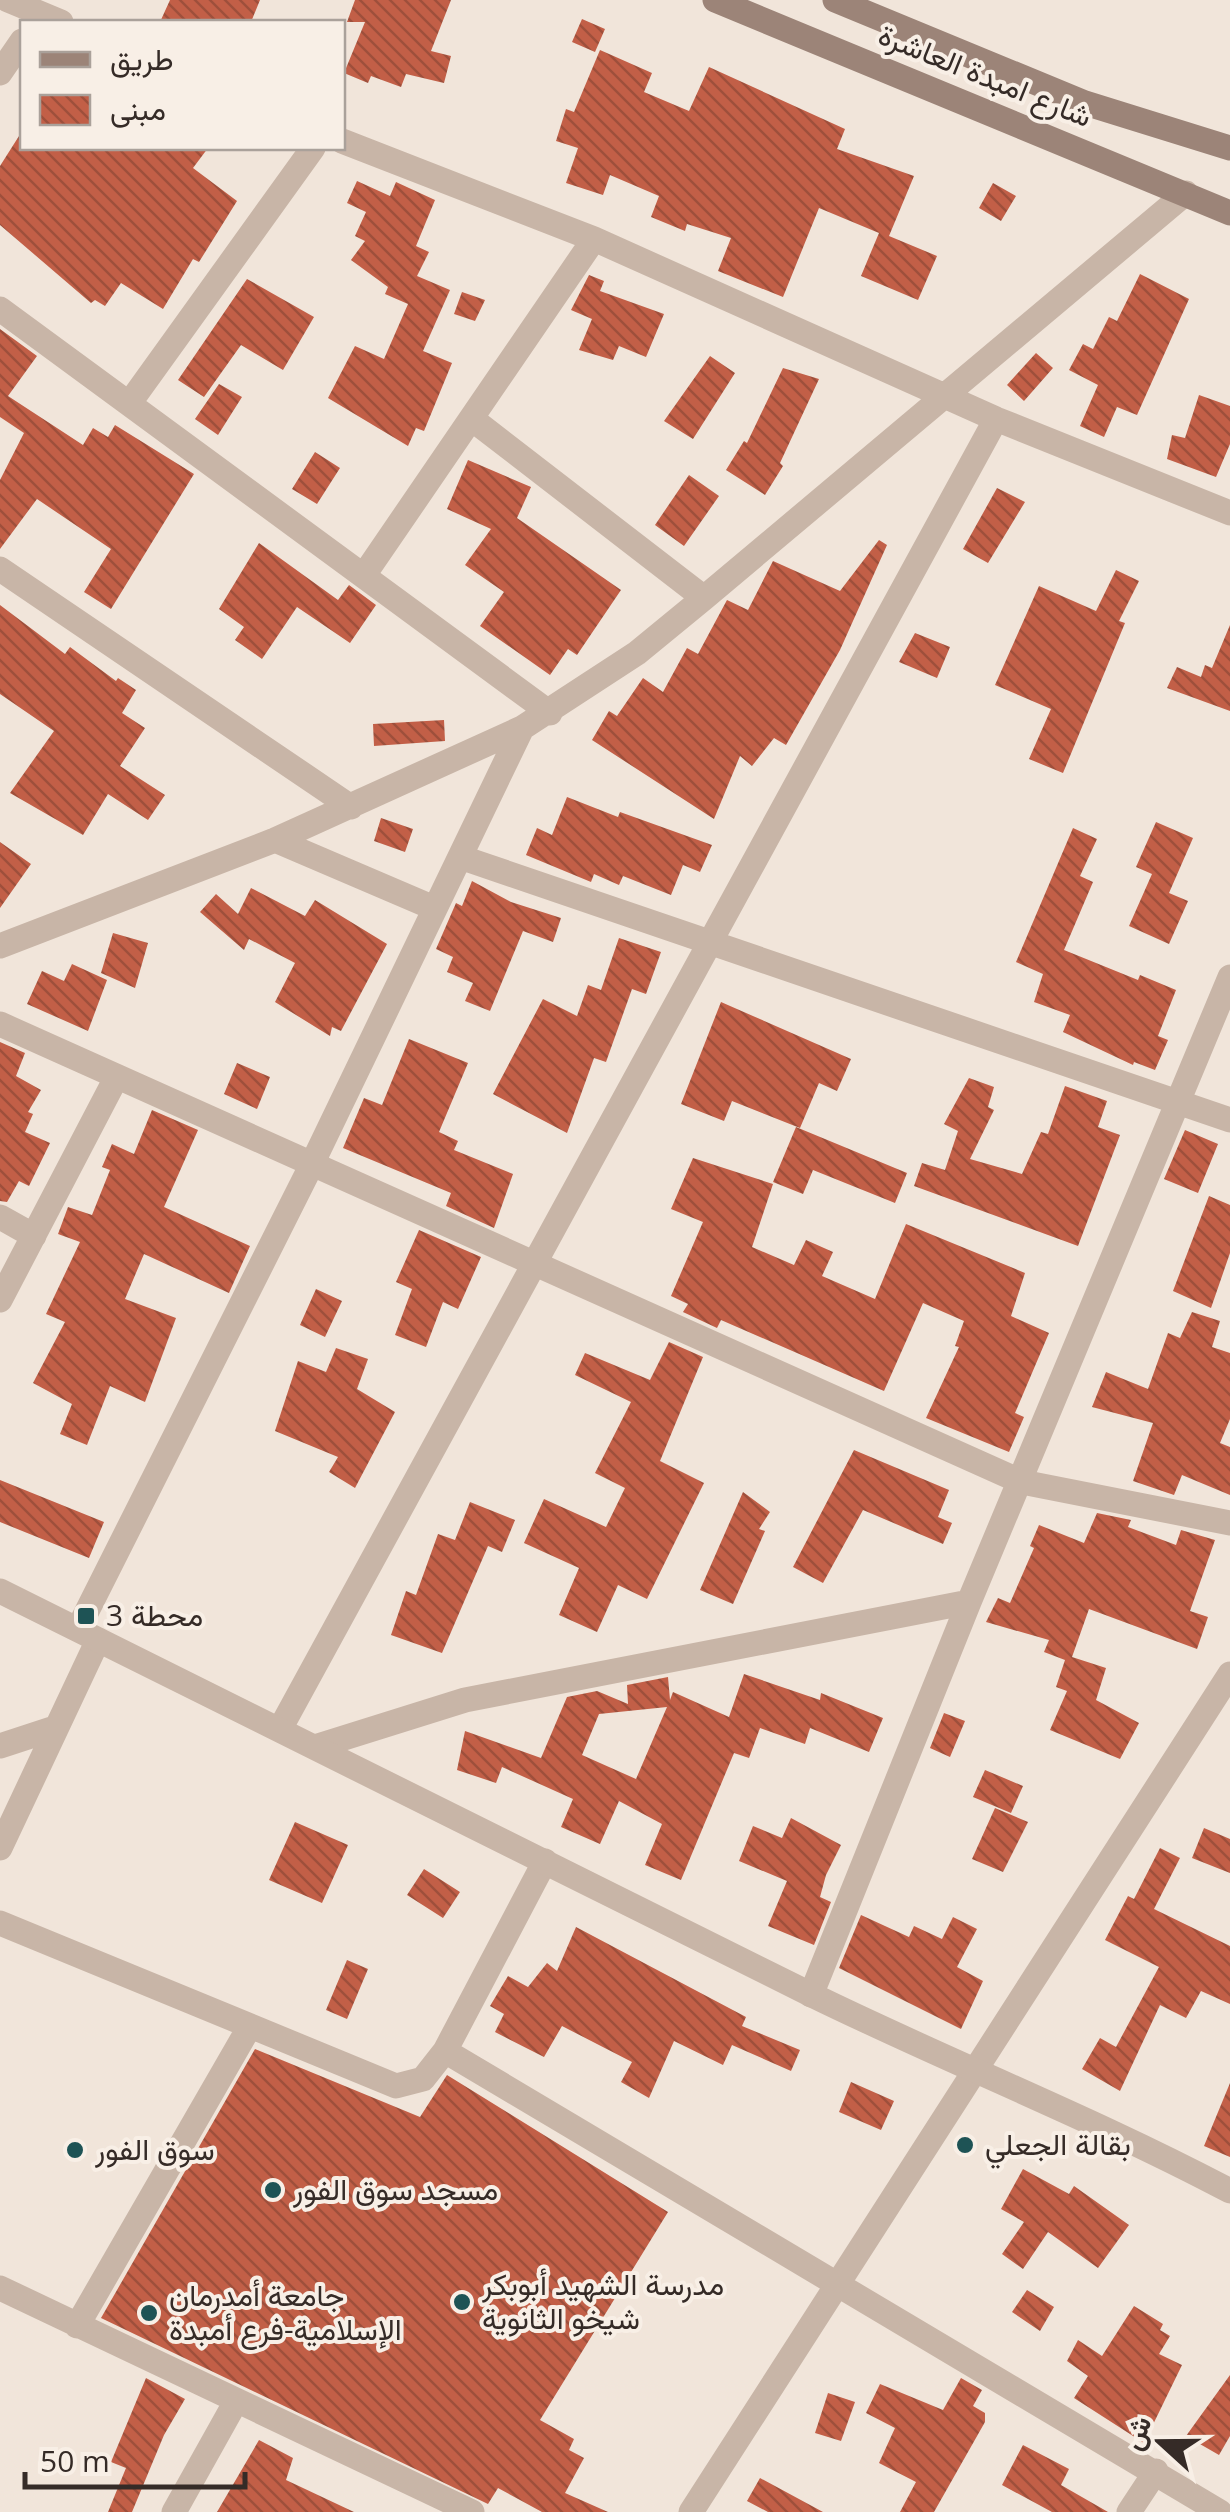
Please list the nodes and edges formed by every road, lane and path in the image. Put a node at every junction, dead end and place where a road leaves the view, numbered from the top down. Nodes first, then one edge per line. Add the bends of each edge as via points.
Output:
1 (8, 0) edge
2 (715, 0) edge
3 (835, 0) edge
4 (47, 15) edge
5 (20, 44) edge
6 (0, 73) edge
7 (345, 142) edge
8 (1230, 148) edge
9 (312, 150) edge
10 (1186, 193) junction
11 (1230, 213) edge
12 (594, 239) junction
13 (0, 309) edge
14 (943, 396) junction
15 (131, 401) junction
16 (472, 419) junction
17 (996, 419) junction
18 (1230, 513) edge
19 (0, 569) edge
20 (364, 574) junction
21 (704, 598) junction
22 (550, 713) junction
23 (522, 728) junction
24 (351, 807) junction
25 (275, 840) junction
26 (460, 856) junction
27 (434, 908) junction
28 (710, 943) junction
29 (0, 946) edge
30 (1230, 977) edge
31 (0, 1024) edge
32 (116, 1078) junction
33 (1177, 1104) junction
34 (1230, 1120) edge
35 (312, 1164) junction
36 (0, 1217) edge
37 (34, 1236) junction
38 (534, 1260) junction
39 (0, 1300) edge
40 (1022, 1482) junction
41 (1230, 1523) edge
42 (0, 1591) edge
43 (969, 1602) junction
44 (88, 1634) junction
45 (1230, 1674) edge
46 (1220, 1712) edge
47 (55, 1728) junction
48 (280, 1728) junction
49 (0, 1746) edge
50 (314, 1747) junction
51 (11, 1796) edge
52 (0, 1848) edge
53 (545, 1861) junction
54 (0, 1923) edge
55 (812, 1995) junction
56 (250, 2026) junction
57 (445, 2051) junction
58 (972, 2072) junction
59 (1230, 2191) edge
60 (835, 2286) junction
61 (0, 2288) edge
62 (77, 2326) junction
63 (236, 2403) junction
64 (1156, 2472) junction
65 (174, 2512) edge
66 (472, 2512) edge
67 (692, 2512) edge
68 (1129, 2512) edge
69 (1220, 2512) edge

1 - 4 street
2 - 10 main road, شارع امبدة العاشرة
3 - 8 main road, شارع امبدة العاشرة via 1085,103
5 - 6 street
7 - 12 street
9 - 15 street
10 - 11 main road, شارع امبدة العاشرة
10 - 14 street
12 - 14 street
12 - 16 street
13 - 15 street
14 - 17 street
14 - 21 street
15 - 20 street
16 - 20 street
16 - 21 street
17 - 18 street
17 - 28 street
19 - 24 street
20 - 22 street
21 - 22 street
22 - 23 street
23 - 24 street
23 - 26 street
24 - 25 street
25 - 27 street
25 - 29 street
26 - 27 street
26 - 28 street
27 - 35 street
28 - 33 street
28 - 38 street
30 - 33 street
31 - 32 street
32 - 35 street
32 - 37 street
33 - 34 street
33 - 40 street
35 - 38 street
35 - 44 street
36 - 37 street
37 - 39 street
38 - 40 street
38 - 48 street
40 - 41 street
40 - 43 street
42 - 44 street
43 - 50 street via 465,1700
43 - 55 street
44 - 47 street
44 - 48 street
45 - 46 street
46 - 58 street
47 - 49 street
47 - 51 street
48 - 50 street
50 - 53 street
51 - 52 street
53 - 55 street
53 - 57 street
54 - 56 street
55 - 58 street
56 - 57 street via 396,2086 423,2079
56 - 62 street
57 - 60 street
58 - 59 street via 1135,2141
58 - 60 street
60 - 64 street
60 - 67 street
61 - 62 street
62 - 63 street
63 - 65 street
63 - 66 street
64 - 68 street
64 - 69 street

